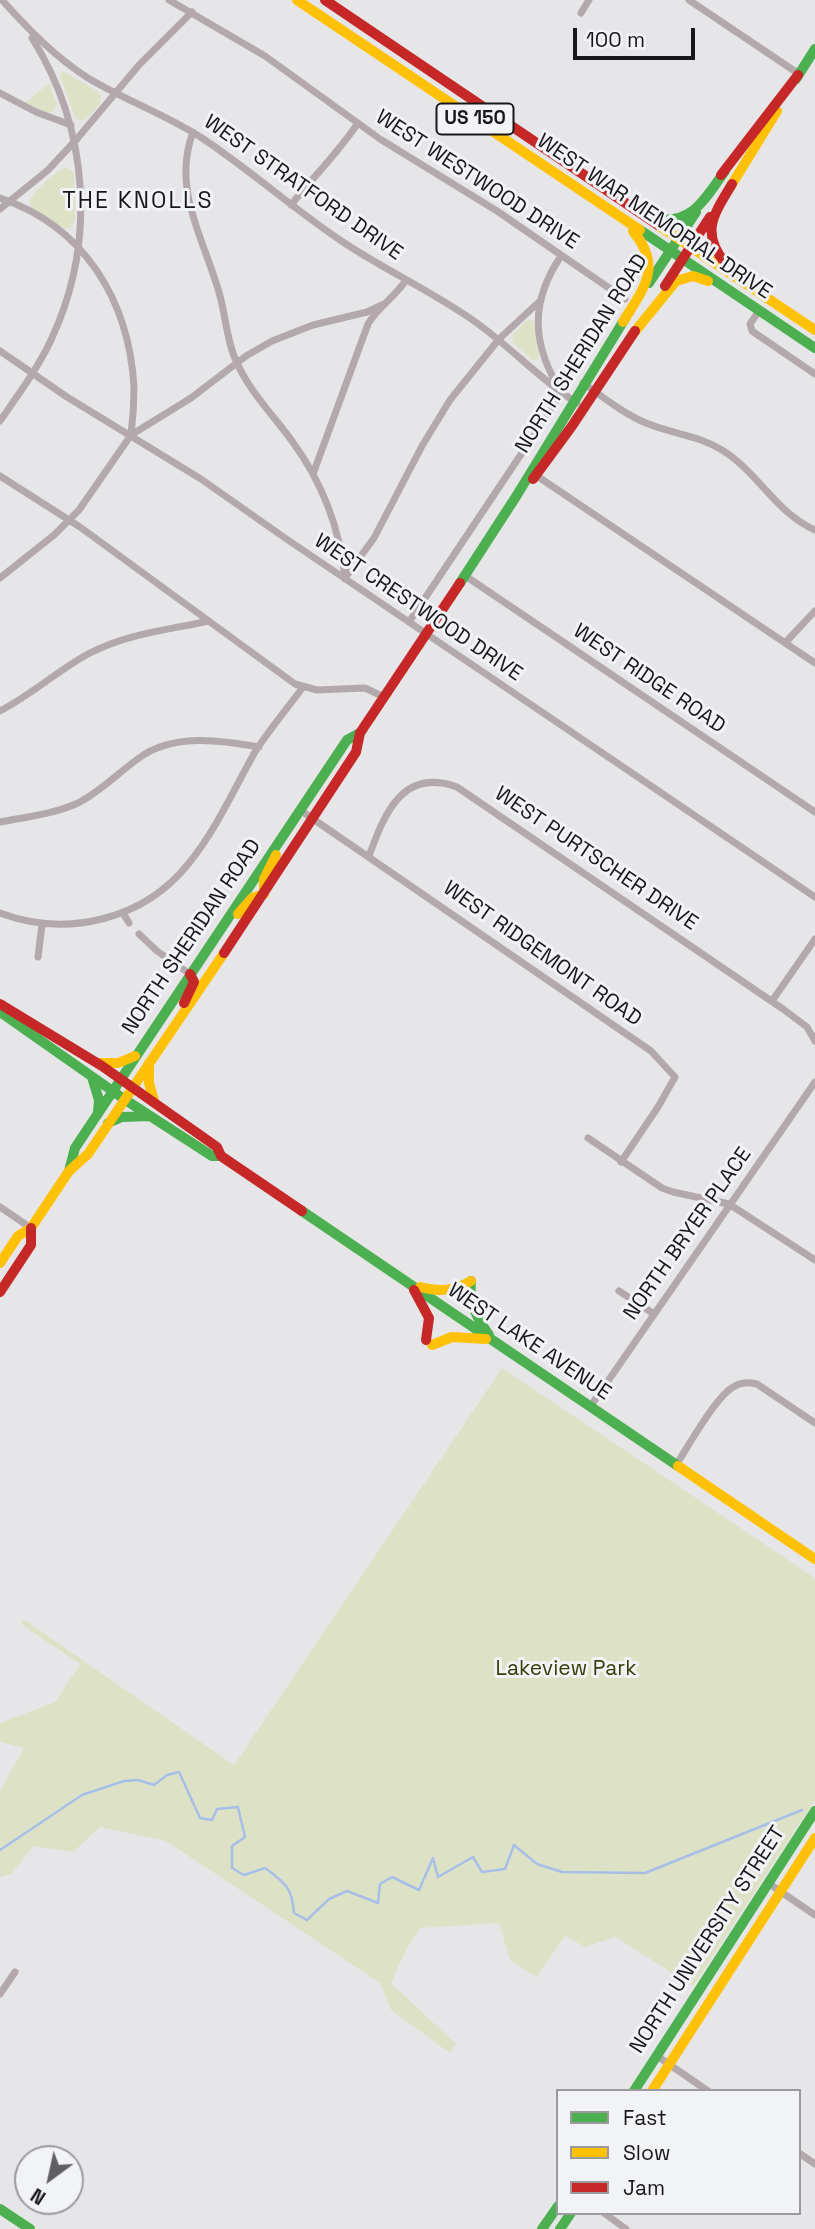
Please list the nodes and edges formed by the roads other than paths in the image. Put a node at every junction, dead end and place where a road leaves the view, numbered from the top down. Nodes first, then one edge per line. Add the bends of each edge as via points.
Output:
1 (2, 0) edge
2 (169, 0) edge
3 (297, 0) edge
4 (325, 0) edge
5 (589, 0) edge
6 (689, 0) edge
7 (192, 12) junction
8 (580, 13) dead end
9 (22, 22) junction
10 (815, 48) edge
11 (810, 66) edge
12 (799, 74) junction
13 (116, 92) junction
14 (0, 93) edge
15 (358, 123) junction
16 (71, 125) junction
17 (193, 132) junction
18 (75, 141) junction
19 (724, 171) junction
20 (732, 184) junction
21 (582, 191) junction
22 (617, 197) junction
23 (0, 198) edge
24 (10, 202) junction
25 (291, 205) junction
26 (0, 209) edge
27 (679, 238) junction
28 (691, 246) junction
29 (79, 247) junction
30 (670, 250) junction
31 (561, 256) junction
32 (683, 259) junction
33 (406, 280) junction
34 (625, 299) dead end
35 (540, 302) junction
36 (384, 304) junction
37 (759, 310) junction
38 (790, 313) junction
39 (623, 322) junction
40 (815, 330) edge
41 (632, 335) junction
42 (499, 339) junction
43 (815, 348) edge
44 (0, 351) edge
45 (237, 363) junction
46 (32, 374) junction
47 (815, 374) edge
48 (583, 383) junction
49 (595, 392) junction
50 (567, 397) junction
51 (584, 408) junction
52 (0, 421) edge
53 (131, 435) junction
54 (313, 474) junction
55 (533, 474) junction
56 (0, 476) edge
57 (793, 517) junction
58 (69, 520) junction
59 (815, 530) edge
60 (815, 536) edge
61 (464, 575) junction
62 (0, 578) edge
63 (345, 579) junction
64 (815, 611) edge
65 (209, 621) junction
66 (410, 622) junction
67 (425, 633) junction
68 (785, 643) junction
69 (815, 663) edge
70 (303, 687) junction
71 (384, 696) junction
72 (0, 710) edge
73 (360, 733) junction
74 (259, 747) junction
75 (300, 810) junction
76 (815, 812) edge
77 (313, 818) junction
78 (0, 822) edge
79 (280, 840) junction
80 (369, 856) junction
81 (264, 894) junction
82 (815, 897) edge
83 (123, 913) junction
84 (0, 914) edge
85 (129, 923) dead end
86 (42, 925) junction
87 (218, 932) junction
88 (139, 934) dead end
89 (815, 939) edge
90 (38, 957) dead end
91 (190, 974) junction
92 (772, 1001) junction
93 (0, 1004) edge
94 (0, 1012) edge
95 (183, 1013) junction
96 (815, 1041) edge
97 (137, 1054) junction
98 (98, 1063) junction
99 (149, 1063) junction
100 (92, 1077) junction
101 (121, 1078) junction
102 (815, 1082) edge
103 (133, 1087) junction
104 (113, 1091) junction
105 (124, 1099) junction
106 (154, 1101) junction
107 (98, 1114) junction
108 (150, 1116) junction
109 (108, 1123) junction
110 (588, 1138) dead end
111 (221, 1156) junction
112 (621, 1162) junction
113 (69, 1171) junction
114 (729, 1204) junction
115 (0, 1207) edge
116 (31, 1228) junction
117 (815, 1260) edge
118 (0, 1263) edge
119 (411, 1284) junction
120 (619, 1290) dead end
121 (0, 1292) edge
122 (654, 1314) junction
123 (493, 1340) junction
124 (590, 1407) junction
125 (815, 1423) edge
126 (676, 1465) junction
127 (815, 1559) edge
128 (814, 1815) edge
129 (815, 1838) edge
130 (768, 1883) junction
131 (781, 1892) junction
132 (815, 1915) edge
133 (15, 1972) dead end
134 (0, 1994) edge
135 (657, 2056) junction
136 (669, 2064) junction
137 (635, 2089) edge
138 (653, 2089) edge
139 (705, 2089) edge
140 (0, 2209) edge
141 (556, 2209) edge
142 (607, 2215) edge
143 (30, 2229) edge
144 (542, 2229) edge
145 (626, 2229) edge

1 - 9 street, WEST STRATFORD DRIVE
2 - 7 street, WEST WESTWOOD DRIVE
3 - 21 main road, WEST WAR MEMORIAL DRIVE / US 150
4 - 22 main road, WEST WAR MEMORIAL DRIVE / US 150
5 - 8 street
6 - 12 street
7 - 13 street
7 - 15 street, WEST WESTWOOD DRIVE via 283,68
9 - 13 street, WEST STRATFORD DRIVE via 66,62
9 - 16 street
10 - 11 main road, NORTH SHERIDAN ROAD
11 - 12 main road, NORTH SHERIDAN ROAD
12 - 19 main road, NORTH SHERIDAN ROAD
12 - 20 main road, NORTH SHERIDAN ROAD
13 - 17 street, WEST STRATFORD DRIVE
13 - 18 street
14 - 16 street
15 - 25 street
15 - 31 street, WEST WESTWOOD DRIVE
16 - 18 street
17 - 25 street, WEST STRATFORD DRIVE
17 - 45 street via 185,159 187,194
18 - 24 street
18 - 29 street via 81,196
19 - 22 main road via 691,213 676,222 650,217
19 - 27 main road, NORTH SHERIDAN ROAD
20 - 28 main road, NORTH SHERIDAN ROAD
20 - 38 main road via 711,221 713,247 731,268
21 - 30 main road, WEST WAR MEMORIAL DRIVE / US 150
21 - 39 main road via 633,231 649,255 648,276
22 - 27 main road, WEST WAR MEMORIAL DRIVE / US 150
23 - 24 street
24 - 26 street
24 - 29 street via 49,222
25 - 33 street, WEST STRATFORD DRIVE
27 - 28 main road, WEST WAR MEMORIAL DRIVE / US 150
27 - 30 main road, NORTH SHERIDAN ROAD
28 - 32 main road, NORTH SHERIDAN ROAD
28 - 38 main road, WEST WAR MEMORIAL DRIVE / US 150
29 - 46 street via 64,308
29 - 53 street via 104,280 121,320 133,377
30 - 32 main road, WEST WAR MEMORIAL DRIVE / US 150
30 - 39 main road, NORTH SHERIDAN ROAD
31 - 34 street, WEST WESTWOOD DRIVE
31 - 35 street
32 - 37 main road, WEST WAR MEMORIAL DRIVE / US 150
32 - 41 main road, NORTH SHERIDAN ROAD
33 - 36 street
33 - 42 street, WEST STRATFORD DRIVE
35 - 42 street
35 - 50 street via 542,352
36 - 45 street via 288,334
36 - 54 street via 366,331
37 - 41 main road via 706,280 684,277 668,288
37 - 43 main road, WEST WAR MEMORIAL DRIVE / US 150
37 - 47 street via 752,331
38 - 40 main road, WEST WAR MEMORIAL DRIVE / US 150
39 - 48 main road, NORTH SHERIDAN ROAD
41 - 49 main road, NORTH SHERIDAN ROAD
42 - 50 street, WEST STRATFORD DRIVE
42 - 63 street via 442,413 374,538
44 - 46 street, WEST CRESTWOOD DRIVE
45 - 53 street
45 - 54 street
46 - 52 street
46 - 53 street, WEST CRESTWOOD DRIVE
48 - 49 street
48 - 50 main road, NORTH SHERIDAN ROAD
49 - 51 main road, NORTH SHERIDAN ROAD
49 - 57 street via 644,422 720,448
50 - 51 street, WEST STRATFORD DRIVE
50 - 55 main road, NORTH SHERIDAN ROAD
50 - 66 street
51 - 55 main road, NORTH SHERIDAN ROAD
53 - 58 street
53 - 63 street, WEST CRESTWOOD DRIVE
54 - 63 street via 336,528
55 - 61 main road, NORTH SHERIDAN ROAD
55 - 68 street
56 - 58 street
57 - 59 street
57 - 60 street
58 - 62 street
58 - 65 street
61 - 67 main road, NORTH SHERIDAN ROAD
61 - 76 street, WEST RIDGE ROAD
63 - 66 street, WEST CRESTWOOD DRIVE
64 - 68 street
65 - 70 street
65 - 72 street via 138,635 96,650
66 - 67 street, WEST CRESTWOOD DRIVE
67 - 71 main road, NORTH SHERIDAN ROAD
67 - 82 street, WEST CRESTWOOD DRIVE
68 - 69 street
70 - 71 street via 365,688
70 - 74 street
71 - 73 main road, NORTH SHERIDAN ROAD
73 - 75 main road, NORTH SHERIDAN ROAD via 347,740
73 - 77 main road, NORTH SHERIDAN ROAD via 356,752
74 - 78 street via 195,741 165,745 140,757 79,802
74 - 83 street via 186,867 160,892
75 - 77 street, WEST RIDGEMONT ROAD
75 - 79 main road, NORTH SHERIDAN ROAD
77 - 80 street, WEST RIDGEMONT ROAD
77 - 81 main road, NORTH SHERIDAN ROAD
79 - 81 main road via 262,883
79 - 87 main road, NORTH SHERIDAN ROAD
80 - 92 street, WEST PURTSCHER DRIVE via 387,813 401,795 427,783 451,785
80 - 112 street, WEST RIDGEMONT ROAD via 651,1051 675,1077
81 - 87 main road via 249,900
81 - 95 main road, NORTH SHERIDAN ROAD
83 - 85 street
83 - 86 street via 89,922
84 - 86 street
86 - 90 street
87 - 91 main road, NORTH SHERIDAN ROAD
88 - 91 street
89 - 92 street
91 - 95 main road via 194,982 184,999
91 - 97 main road, NORTH SHERIDAN ROAD
92 - 96 street, WEST PURTSCHER DRIVE via 804,1024
93 - 98 main road, WEST LAKE AVENUE
94 - 100 main road, WEST LAKE AVENUE
95 - 99 main road, NORTH SHERIDAN ROAD
97 - 98 main road via 125,1063
97 - 101 main road, NORTH SHERIDAN ROAD
98 - 101 main road, WEST LAKE AVENUE
99 - 103 main road, NORTH SHERIDAN ROAD
99 - 106 main road
100 - 104 main road, WEST LAKE AVENUE
100 - 107 main road
101 - 103 main road, WEST LAKE AVENUE
101 - 104 main road, NORTH SHERIDAN ROAD
102 - 114 street, NORTH BRYER PLACE
103 - 105 main road, NORTH SHERIDAN ROAD
103 - 106 main road, WEST LAKE AVENUE
104 - 105 main road, WEST LAKE AVENUE
104 - 107 main road, NORTH SHERIDAN ROAD
105 - 108 main road, WEST LAKE AVENUE
105 - 109 main road, NORTH SHERIDAN ROAD
106 - 111 main road, WEST LAKE AVENUE via 217,1147
107 - 113 main road, NORTH SHERIDAN ROAD via 75,1148
108 - 109 main road via 122,1117
108 - 111 main road, WEST LAKE AVENUE via 212,1156
109 - 113 main road, NORTH SHERIDAN ROAD via 88,1154
110 - 112 street
111 - 119 main road, WEST LAKE AVENUE
112 - 114 street via 667,1190
113 - 116 main road, NORTH SHERIDAN ROAD
114 - 117 street
114 - 122 street, NORTH BRYER PLACE
115 - 116 street
116 - 118 main road, NORTH SHERIDAN ROAD via 18,1236
116 - 121 main road, NORTH SHERIDAN ROAD via 31,1245
119 - 123 main road, WEST LAKE AVENUE
119 - 123 main road via 429,1318 429,1343 450,1336
119 - 123 main road via 446,1292 471,1281 472,1308
120 - 122 street
122 - 124 street, NORTH BRYER PLACE
123 - 124 main road, WEST LAKE AVENUE
124 - 126 main road, WEST LAKE AVENUE
125 - 126 street via 757,1384 738,1384 722,1398
126 - 127 main road, WEST LAKE AVENUE
128 - 130 main road, NORTH UNIVERSITY STREET
129 - 131 main road, NORTH UNIVERSITY STREET
130 - 131 street
130 - 135 main road, NORTH UNIVERSITY STREET
131 - 132 street
131 - 136 main road, NORTH UNIVERSITY STREET
133 - 134 street
135 - 136 street
135 - 137 main road, NORTH UNIVERSITY STREET
136 - 138 main road, NORTH UNIVERSITY STREET
136 - 139 street
140 - 143 main road
141 - 144 main road
142 - 145 street

